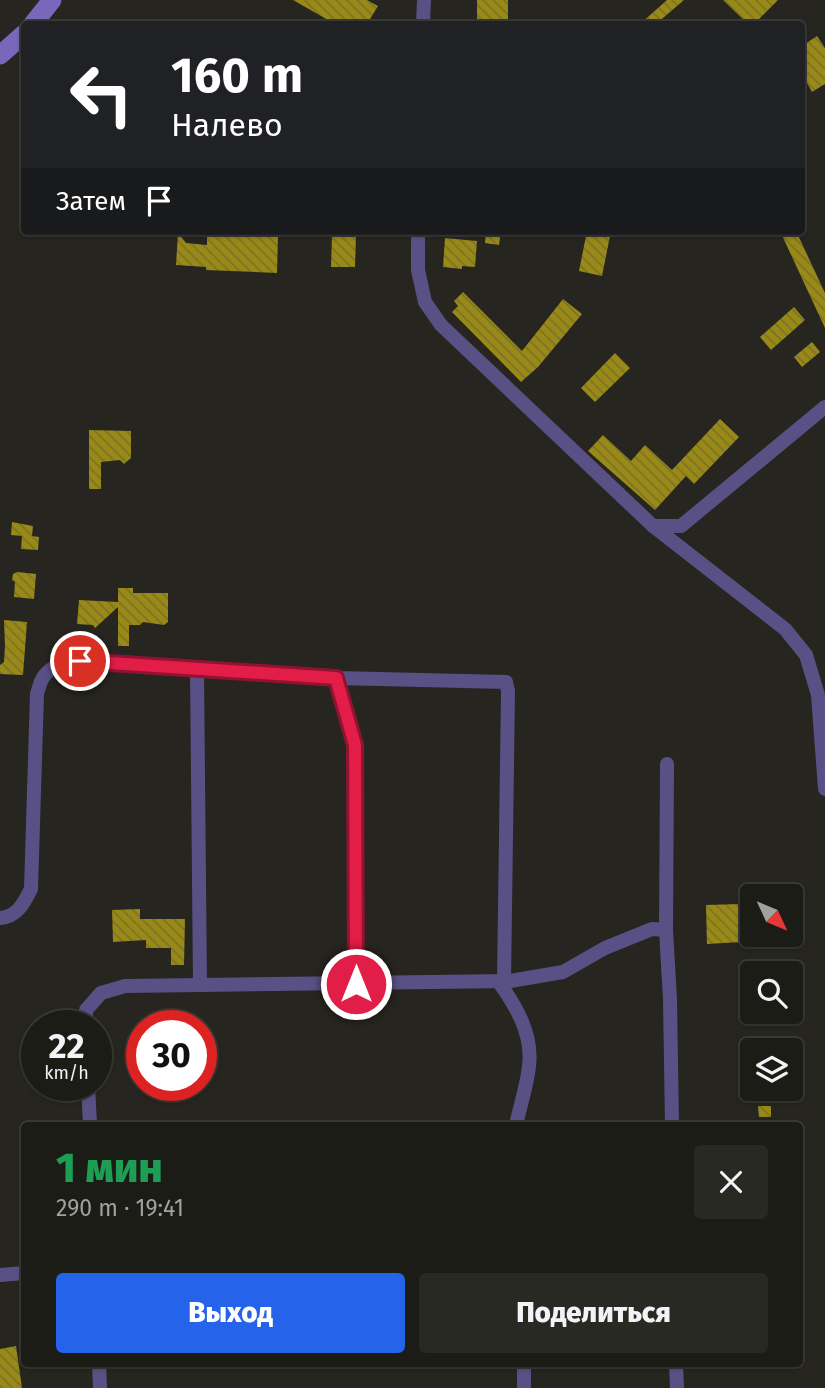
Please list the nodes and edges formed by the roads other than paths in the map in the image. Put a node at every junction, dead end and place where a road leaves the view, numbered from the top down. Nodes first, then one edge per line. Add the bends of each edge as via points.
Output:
1 (424, 0) edge
2 (51, 1) edge
3 (35, 21) edge
4 (423, 21) edge
5 (21, 37) edge
6 (0, 55) edge
7 (418, 235) edge
8 (825, 407) edge
9 (653, 526) junction
10 (197, 670) junction
11 (336, 678) junction
12 (667, 764) dead end
13 (825, 789) edge
14 (0, 918) edge
15 (666, 930) junction
16 (501, 981) junction
17 (356, 984) junction
18 (200, 985) junction
19 (86, 1010) edge
20 (89, 1101) edge
21 (90, 1122) edge
22 (517, 1122) edge
23 (672, 1122) edge
24 (21, 1273) edge
25 (0, 1275) edge
26 (99, 1367) edge
27 (524, 1367) edge
28 (676, 1367) edge
29 (100, 1388) edge
30 (524, 1388) edge
31 (677, 1388) edge

1 - 4 street
2 - 3 main road
5 - 6 main road
7 - 9 street via 418,270 425,302 441,325
8 - 9 street via 681,526
9 - 13 street via 785,629 806,655 818,695
10 - 11 street
10 - 14 street via 80,661 51,668 41,679 31,888 23,906 8,918
10 - 18 street
11 - 16 street via 506,682
11 - 17 street via 355,745
12 - 15 street
15 - 16 street via 652,929 605,948 564,972
15 - 23 street
16 - 17 street
16 - 22 street via 523,1022 529,1046 530,1066
17 - 18 street
18 - 19 street via 125,986 101,993
20 - 21 street
24 - 25 street
26 - 29 street
27 - 30 street
28 - 31 street

